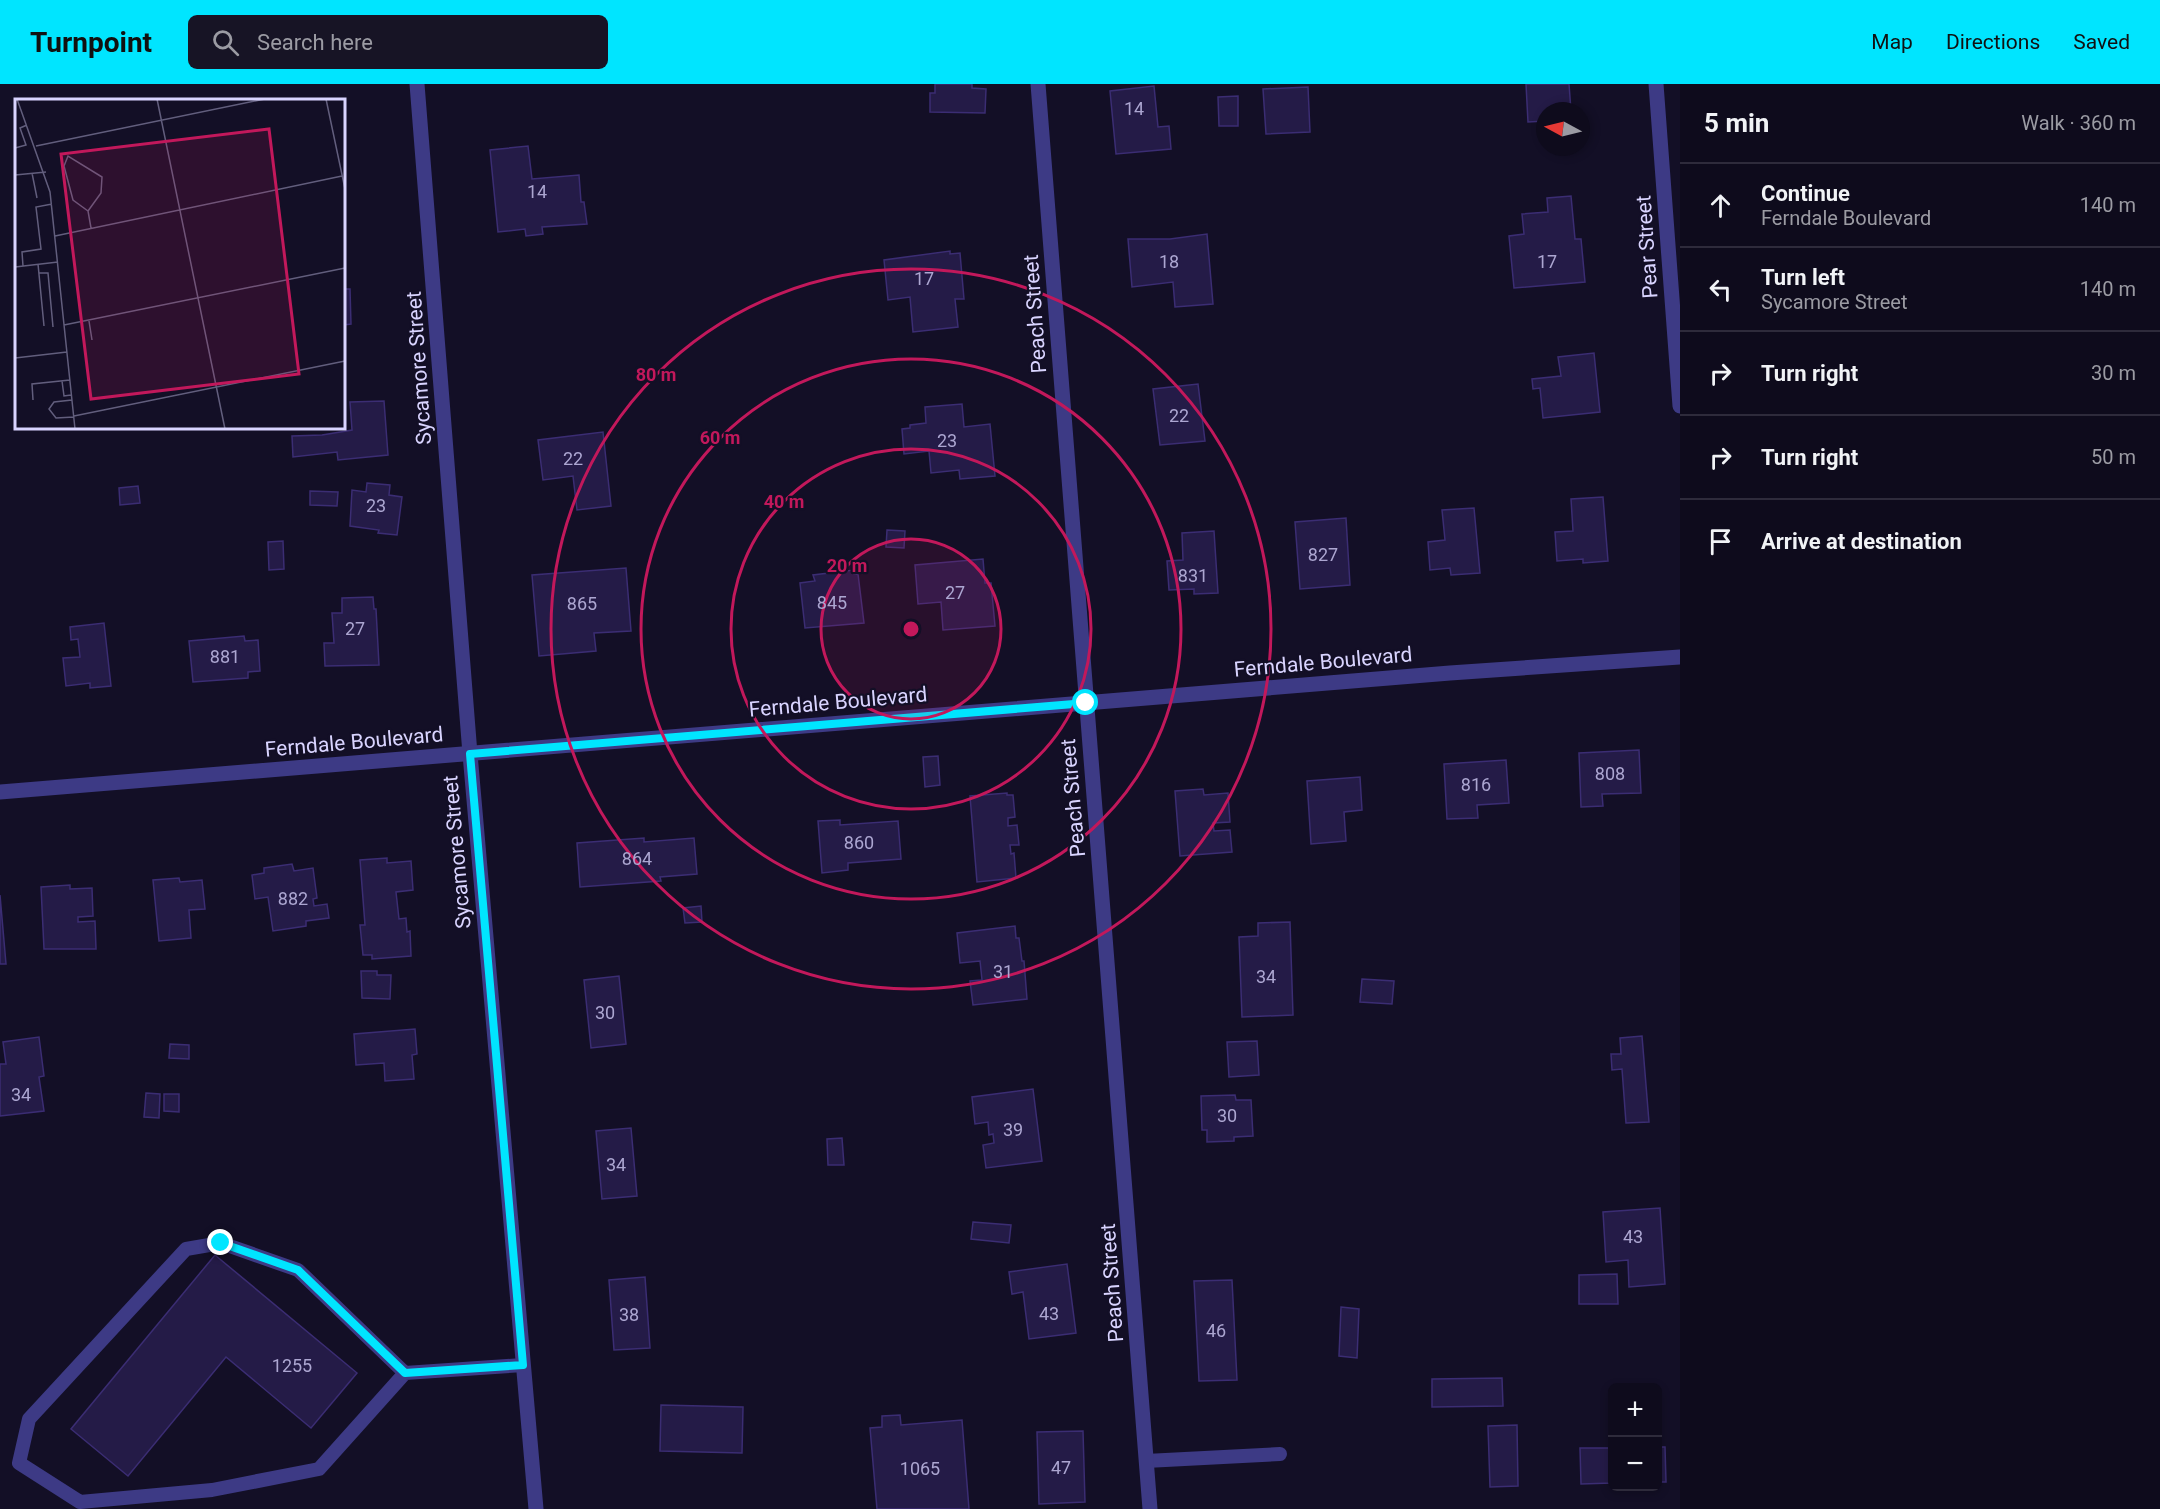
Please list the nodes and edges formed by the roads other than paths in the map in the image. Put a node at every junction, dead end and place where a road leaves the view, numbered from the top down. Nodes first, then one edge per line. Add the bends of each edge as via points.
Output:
1 (417, 84) edge
2 (1038, 84) edge
3 (1656, 84) edge
4 (1680, 406) edge
5 (1680, 657) edge
6 (1086, 703) junction
7 (470, 754) junction
8 (0, 792) edge
9 (523, 1365) junction
10 (405, 1373) junction
11 (1280, 1454) dead end
12 (1146, 1461) junction
13 (536, 1509) edge
14 (1150, 1509) edge

1 - 7 street, Sycamore Street
2 - 6 street, Peach Street
3 - 4 street, Pear Street
5 - 6 street, Ferndale Boulevard
6 - 7 street, Ferndale Boulevard
6 - 12 street, Peach Street
7 - 8 street, Ferndale Boulevard
7 - 9 street, Sycamore Street
9 - 10 lane
9 - 13 street, Sycamore Street
10 - 10 lane via 298,1270 221,1243 186,1249 29,1419 19,1463 80,1502 212,1490 319,1469
11 - 12 lane
12 - 14 street, Peach Street

